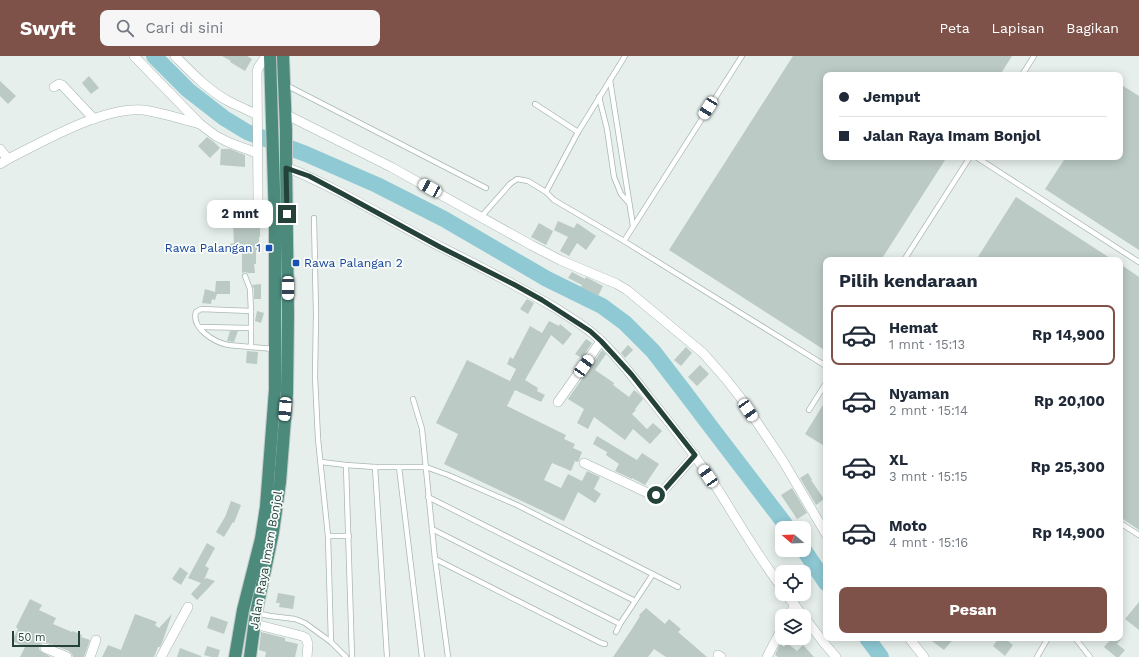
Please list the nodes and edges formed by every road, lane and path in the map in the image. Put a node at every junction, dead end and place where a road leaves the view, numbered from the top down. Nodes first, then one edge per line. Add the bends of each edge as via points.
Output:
1 (134, 56) edge
2 (175, 56) edge
3 (266, 56) edge
4 (270, 56) edge
5 (283, 56) edge
6 (625, 56) edge
7 (742, 56) edge
8 (1034, 56) edge
9 (1024, 72) edge
10 (610, 80) junction
11 (284, 84) junction
12 (54, 87) dead end
13 (599, 97) junction
14 (535, 104) dead end
15 (285, 114) junction
16 (257, 117) junction
17 (94, 119) junction
18 (200, 124) junction
19 (578, 132) junction
20 (0, 149) edge
21 (257, 150) junction
22 (968, 160) edge
23 (981, 160) edge
24 (4, 162) edge
25 (286, 165) junction
26 (486, 188) dead end
27 (546, 192) junction
28 (629, 203) junction
29 (481, 217) junction
30 (314, 218) dead end
31 (275, 222) junction
32 (633, 226) junction
33 (624, 241) junction
34 (906, 257) edge
35 (1139, 262) edge
36 (245, 276) dead end
37 (251, 312) junction
38 (200, 327) junction
39 (251, 328) junction
40 (601, 341) junction
41 (251, 347) junction
42 (275, 349) junction
43 (823, 364) edge
44 (823, 388) edge
45 (413, 399) dead end
46 (558, 402) dead end
47 (809, 410) dead end
48 (695, 455) junction
49 (320, 462) junction
50 (584, 463) dead end
51 (346, 465) junction
52 (375, 466) junction
53 (399, 466) junction
54 (426, 467) junction
55 (428, 497) junction
56 (1123, 525) edge
57 (432, 529) junction
58 (823, 529) edge
59 (1139, 535) edge
60 (328, 536) junction
61 (348, 536) junction
62 (435, 559) junction
63 (653, 574) junction
64 (775, 579) edge
65 (678, 587) dead end
66 (635, 601) junction
67 (792, 601) edge
68 (795, 605) junction
69 (188, 606) dead end
70 (793, 609) edge
71 (798, 609) edge
72 (243, 610) junction
73 (255, 618) junction
74 (620, 624) junction
75 (811, 627) edge
76 (616, 632) dead end
77 (96, 640) dead end
78 (911, 641) edge
79 (1046, 641) edge
80 (1077, 641) edge
81 (331, 642) junction
82 (775, 642) edge
83 (605, 644) dead end
84 (45, 648) dead end
85 (68, 657) edge
86 (90, 657) edge
87 (161, 657) edge
88 (235, 657) edge
89 (250, 657) edge
90 (307, 657) edge
91 (346, 657) edge
92 (352, 657) edge
93 (387, 657) edge
94 (422, 657) edge
95 (448, 657) edge
96 (767, 657) edge
97 (836, 657) edge
98 (924, 657) edge
99 (1037, 657) edge
100 (1090, 657) edge

1 - 18 street
2 - 16 street via 210,88
3 - 16 street via 257,73
4 - 31 highway, Jalan Raya Imam Bonjol
5 - 11 highway, Jalan Raya Imam Bonjol
6 - 10 lane
7 - 32 lane
8 - 9 lane
10 - 13 lane
10 - 28 lane
11 - 15 highway, Jalan Raya Imam Bonjol
11 - 26 lane
12 - 17 street via 62,85
13 - 19 lane
13 - 28 lane via 614,177 621,194
14 - 19 lane
15 - 25 highway, Jalan Raya Imam Bonjol
15 - 29 street
16 - 21 street
17 - 18 street via 126,110 143,110
17 - 24 street
18 - 21 street via 230,143
19 - 27 lane
20 - 24 street
21 - 31 street via 258,200 262,211
22 - 34 lane
23 - 35 lane
25 - 40 street via 515,285 577,322
25 - 73 highway, Jalan Raya Imam Bonjol via 287,393 273,532
27 - 29 lane via 528,181 514,180
27 - 33 lane via 554,200
28 - 32 lane
29 - 58 street via 560,260 617,284 703,353 740,397 783,461
30 - 49 lane via 315,377
31 - 42 highway, Jalan Raya Imam Bonjol
32 - 33 lane
33 - 43 lane
36 - 37 lane via 250,288
37 - 38 lane via 201,309 195,316
37 - 39 lane
38 - 39 lane
38 - 41 lane via 212,340
39 - 41 lane
40 - 46 street
40 - 48 street via 632,375
41 - 42 lane
42 - 72 highway, Jalan Raya Imam Bonjol via 266,506 261,539
44 - 47 lane
45 - 54 lane via 422,429
48 - 50 street via 664,490 656,495
48 - 64 street
49 - 51 lane
49 - 60 lane
51 - 52 lane
51 - 61 lane
52 - 53 lane
52 - 93 lane
53 - 54 lane
53 - 94 lane
54 - 55 lane
54 - 63 lane via 517,506
55 - 57 lane
55 - 66 lane
56 - 59 lane
57 - 62 lane
57 - 74 lane
60 - 61 lane
60 - 81 lane
61 - 92 lane
62 - 83 lane
62 - 95 lane
63 - 65 lane
63 - 66 lane
66 - 74 lane
67 - 68 street
68 - 70 street
68 - 71 street
69 - 87 street
72 - 73 highway
72 - 88 highway, Jalan Raya Imam Bonjol
73 - 81 lane via 270,616 305,623
73 - 89 highway, Jalan Raya Imam Bonjol
73 - 90 street via 306,638
74 - 76 lane
75 - 97 street
77 - 86 street
78 - 98 street
79 - 99 lane
80 - 100 lane
81 - 91 lane
82 - 96 street
84 - 85 street

